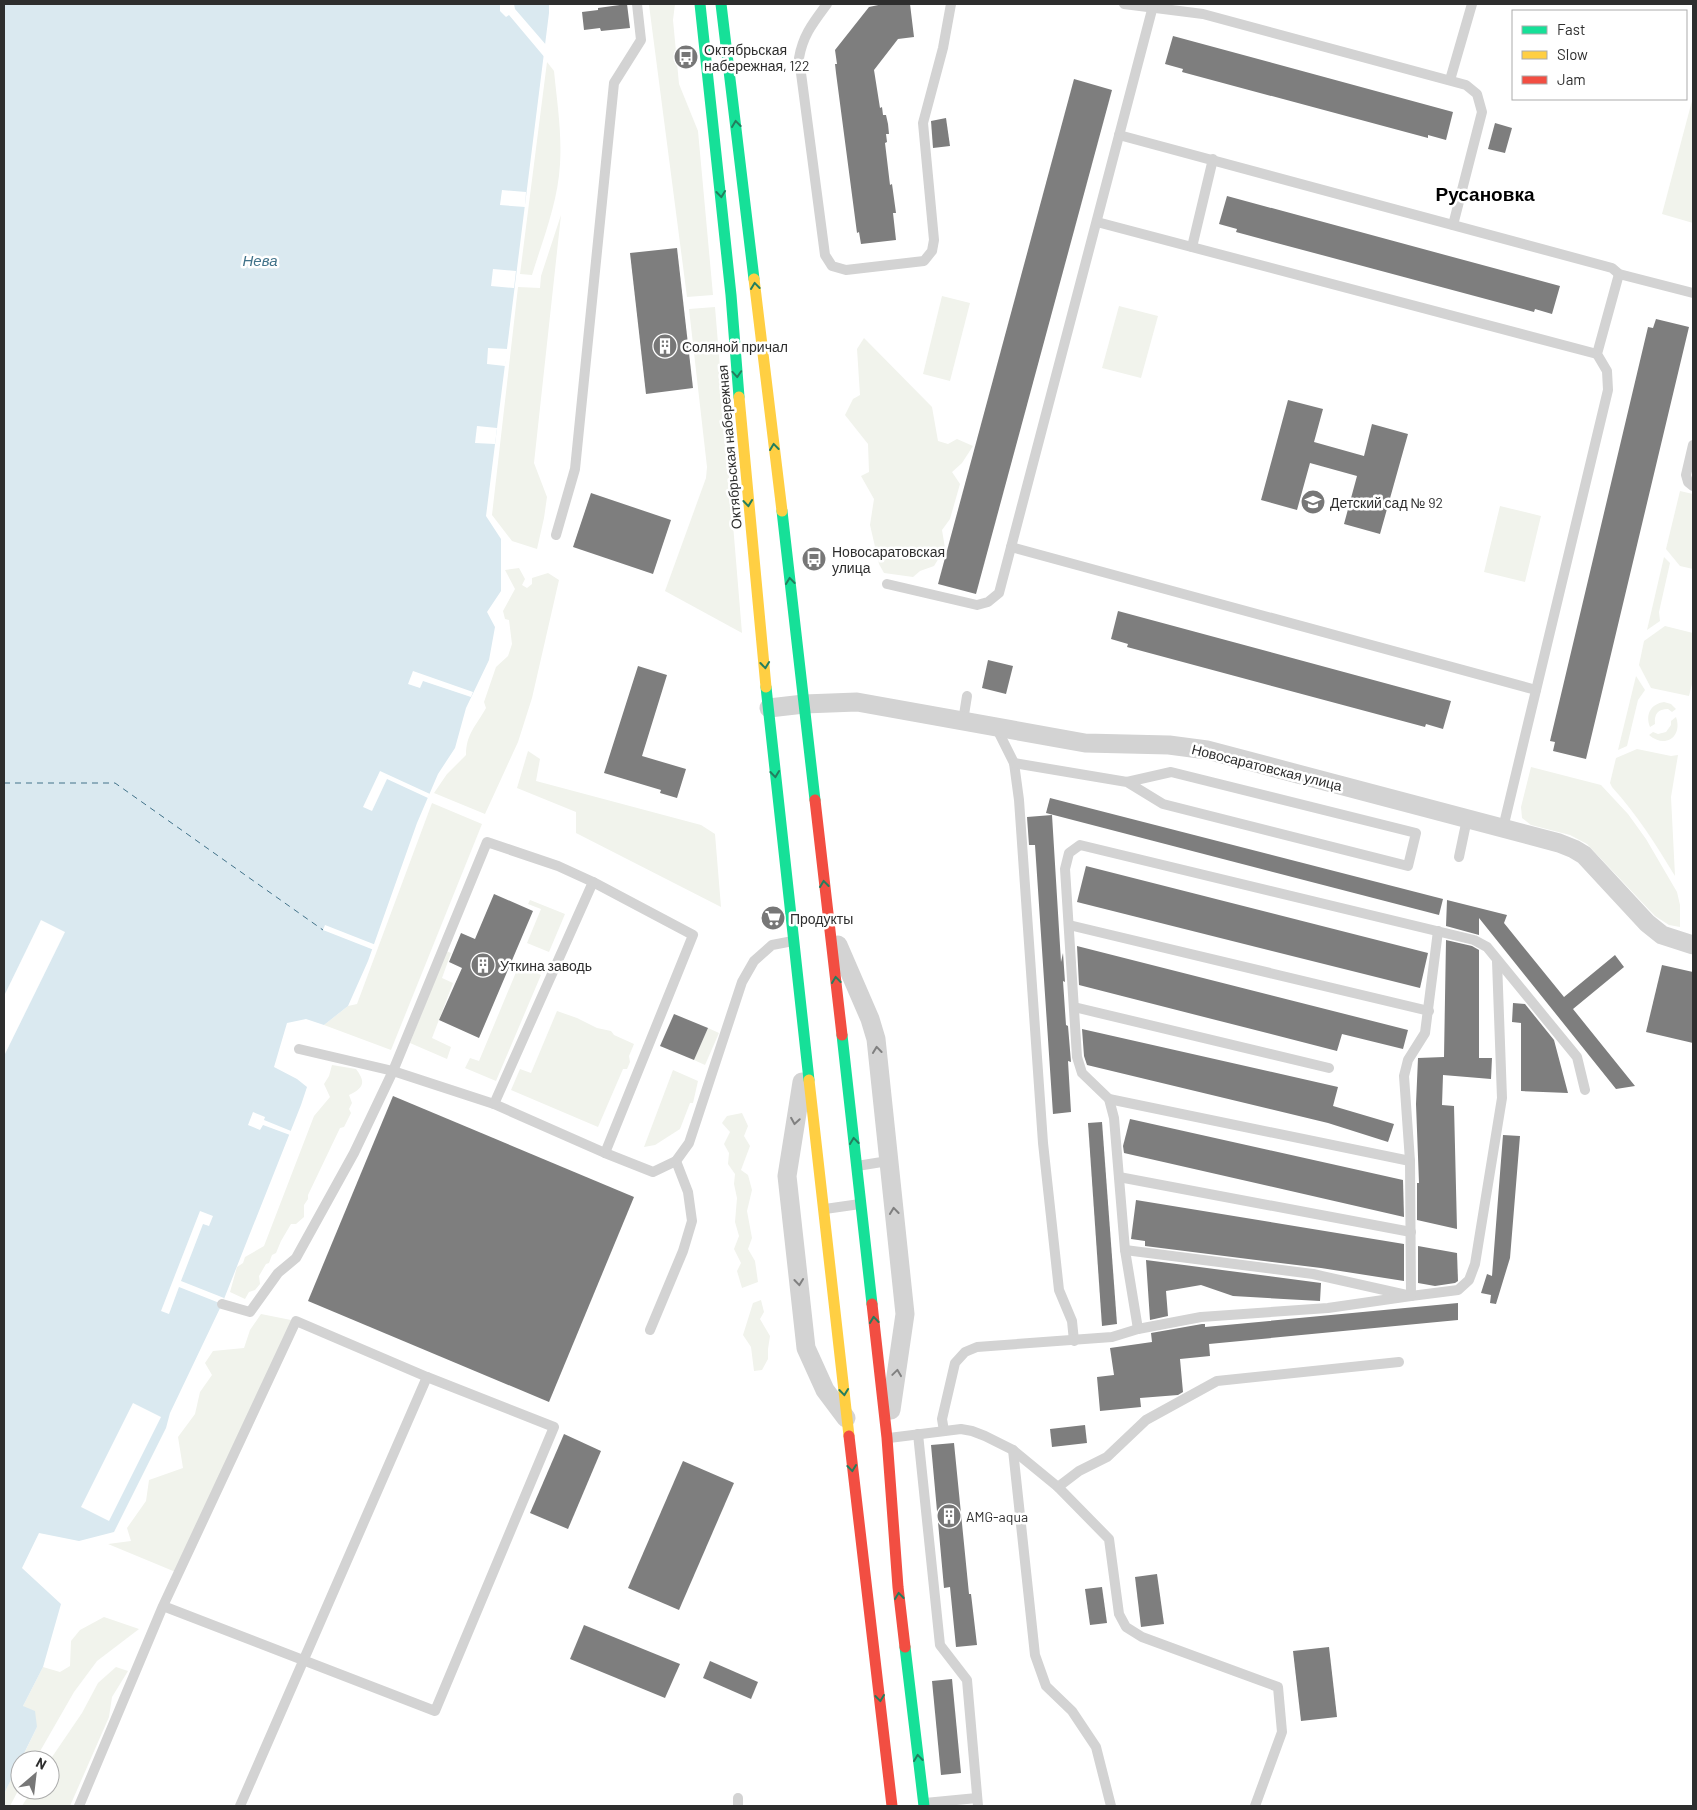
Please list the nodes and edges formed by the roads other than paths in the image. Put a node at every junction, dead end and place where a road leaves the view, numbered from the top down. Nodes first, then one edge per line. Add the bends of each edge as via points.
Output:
1 (637, 4) edge
2 (700, 4) edge
3 (721, 4) edge
4 (827, 4) edge
5 (951, 4) edge
6 (1126, 4) edge
7 (1472, 4) edge
8 (1153, 6) junction
9 (1450, 80) junction
10 (1119, 135) junction
11 (1213, 159) junction
12 (1097, 222) junction
13 (1453, 225) junction
14 (1192, 247) junction
15 (1619, 274) junction
16 (1693, 293) edge
17 (1597, 354) junction
18 (1693, 446) edge
19 (1693, 486) edge
20 (556, 535) dead end
21 (1011, 547) junction
22 (887, 584) dead end
23 (1536, 690) junction
24 (967, 696) dead end
25 (804, 704) junction
26 (769, 708) junction
27 (963, 721) junction
28 (996, 727) junction
29 (1014, 763) junction
30 (1127, 782) junction
31 (1467, 819) junction
32 (1503, 828) junction
33 (1459, 857) dead end
34 (593, 882) junction
35 (829, 922) junction
36 (1069, 925) junction
37 (1438, 931) junction
38 (793, 940) junction
39 (1693, 945) edge
40 (1497, 960) junction
41 (1074, 1007) junction
42 (1429, 1011) junction
43 (299, 1049) dead end
44 (807, 1056) junction
45 (1329, 1068) dead end
46 (393, 1071) junction
47 (1585, 1090) dead end
48 (1109, 1099) junction
49 (494, 1104) junction
50 (604, 1153) junction
51 (676, 1161) junction
52 (888, 1161) junction
53 (1410, 1161) junction
54 (857, 1166) junction
55 (1119, 1177) junction
56 (861, 1204) junction
57 (824, 1209) junction
58 (1411, 1232) junction
59 (1125, 1250) junction
60 (1411, 1296) junction
61 (222, 1304) dead end
62 (1138, 1329) junction
63 (650, 1330) dead end
64 (1074, 1341) junction
65 (1399, 1362) dead end
66 (427, 1377) junction
67 (847, 1420) junction
68 (944, 1431) junction
69 (918, 1434) junction
70 (887, 1438) junction
71 (1013, 1450) junction
72 (1058, 1487) junction
73 (163, 1606) junction
74 (304, 1660) junction
75 (977, 1802) edge
76 (924, 1804) edge
77 (79, 1806) edge
78 (240, 1806) edge
79 (892, 1806) edge
80 (1111, 1806) edge
81 (1255, 1806) edge

1 - 20 lane via 641,40 614,84 574,469
2 -> 26 main road, Октябрьская набережная
25 -> 3 main road
4 - 5 lane via 808,30 799,58 825,255 832,266 846,270 924,260 932,251 934,240 923,123
6 - 8 lane
7 - 9 lane
8 - 9 lane via 1203,14
8 - 10 lane
9 - 13 lane via 1466,85 1478,94 1482,112
10 - 11 lane
10 - 12 lane
11 - 13 lane
11 - 14 lane
12 - 14 lane
12 - 21 lane
13 - 15 lane via 1612,268
14 - 17 lane
15 - 16 lane
15 - 17 lane
17 - 23 lane via 1608,371 1608,390
18 - 19 lane via 1686,475
21 - 22 lane via 998,593 988,602 977,605
21 - 23 lane
23 - 32 lane
24 - 27 lane
25 - 26 street, Новосаратовская улица
25 - 27 street, Новосаратовская улица via 857,702
35 -> 25 main road
26 -> 38 main road, Октябрьская набережная
27 - 28 street, Новосаратовская улица
28 - 29 lane
28 - 31 street, Новосаратовская улица via 1085,743 1169,745 1206,750
29 - 30 lane
29 - 64 lane via 1044,1153 1058,1290 1072,1321
30 - 30 lane via 1171,772 1416,832 1408,866 1163,804
31 - 32 street, Новосаратовская улица
31 - 33 lane
32 - 39 street, Новосаратовская улица via 1574,849 1647,923 1662,934
34 - 46 lane via 558,866 487,842
34 - 49 lane
34 - 50 lane via 693,935
52 -> 35 street via 876,1040
54 -> 35 main road
36 - 37 lane via 1065,869 1069,853 1080,845
36 - 41 lane
36 - 42 lane
37 - 40 lane via 1474,940
37 - 42 lane
38 - 44 main road, Октябрьская набережная
38 - 51 lane via 772,945 754,961 742,982 689,1143
40 - 47 lane via 1577,1057
40 - 60 lane via 1502,1098 1475,1264 1469,1280 1458,1290
41 - 45 lane
41 - 48 lane via 1077,1057 1082,1073
42 - 53 lane via 1425,1033 1408,1060 1404,1076
43 - 46 lane
44 - 57 main road, Октябрьская набережная
44 -> 67 street via 787,1176 806,1348 825,1390
46 - 49 lane
46 - 61 lane via 354,1153 296,1258 278,1273 250,1312
48 - 53 lane
48 - 55 lane via 1114,1118
49 - 50 lane
50 - 51 lane via 652,1172
51 - 63 lane via 688,1192 692,1221
52 - 54 lane
70 -> 52 street via 905,1314
53 - 58 lane
54 - 56 main road
55 - 58 lane
55 - 59 lane
56 - 57 lane
70 -> 56 main road
57 -> 67 main road, Октябрьская набережная
58 - 60 lane
59 - 60 lane via 1313,1274
59 - 62 lane
60 - 62 lane via 1328,1308 1201,1317
62 - 64 lane via 1112,1337
64 - 68 lane via 977,1347 965,1352 955,1363 942,1419
65 - 72 lane via 1217,1381 1146,1420 1107,1457
66 - 73 lane via 296,1321
66 - 74 lane
66 - 74 lane via 554,1427 435,1711
67 -> 79 main road, Октябрьская набережная
68 - 69 lane
68 - 71 lane via 972,1431
69 - 70 lane
69 - 75 lane via 940,1645 967,1680
76 -> 70 main road via 898,1587
71 - 72 lane
71 - 80 lane via 1035,1656 1046,1686 1072,1711 1096,1747
72 - 81 lane via 1110,1539 1119,1614 1126,1627 1142,1637 1278,1687 1282,1732
73 - 74 lane
73 - 77 lane
74 - 78 lane
75 - 76 lane

